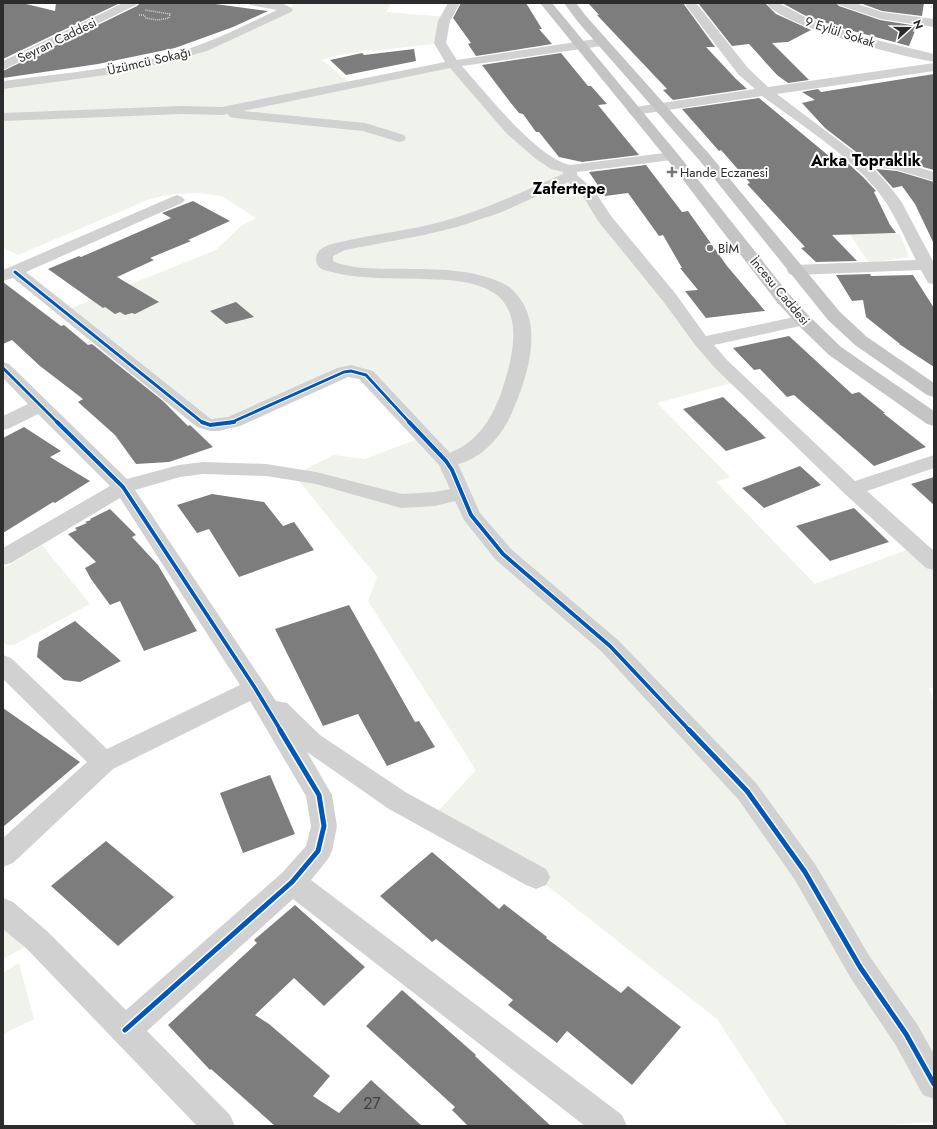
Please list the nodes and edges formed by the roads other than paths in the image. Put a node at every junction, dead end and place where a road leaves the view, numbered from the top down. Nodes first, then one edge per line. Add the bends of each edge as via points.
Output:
1 (254, 3) edge
2 (454, 3) edge
3 (546, 3) edge
4 (570, 3) edge
5 (690, 3) edge
6 (772, 3) edge
7 (843, 3) edge
8 (129, 4) edge
9 (934, 23) edge
10 (602, 42) junction
11 (580, 45) junction
12 (934, 58) edge
13 (453, 64) junction
14 (3, 66) edge
15 (934, 67) edge
16 (3, 85) edge
17 (765, 92) junction
18 (662, 108) junction
19 (222, 111) junction
20 (635, 111) junction
21 (3, 117) edge
22 (399, 138) dead end
23 (672, 156) junction
24 (859, 163) junction
25 (570, 172) junction
26 (934, 177) edge
27 (177, 200) dead end
28 (796, 270) junction
29 (930, 272) edge
30 (9, 274) edge
31 (803, 320) junction
32 (702, 342) junction
33 (3, 368) edge
34 (934, 391) edge
35 (41, 405) junction
36 (934, 420) edge
37 (3, 424) edge
38 (446, 461) junction
39 (934, 461) edge
40 (123, 487) junction
41 (852, 489) junction
42 (462, 492) junction
43 (3, 558) edge
44 (934, 563) edge
45 (3, 664) edge
46 (255, 688) junction
47 (104, 762) junction
48 (3, 855) edge
49 (536, 877) dead end
50 (292, 882) junction
51 (3, 911) edge
52 (124, 1030) junction
53 (934, 1084) edge
54 (219, 1126) edge
55 (610, 1126) edge

1 - 16 street, Üzümcü Sokağı via 287,10 202,48 159,60 106,71
2 - 13 street via 444,21 440,43
3 - 11 main road, İncesu Caddesi
4 - 10 main road, İncesu Caddesi
5 - 17 street via 743,71
6 - 12 street, 9 Eylül Sokak via 799,19 838,33
7 - 9 street via 880,15
8 - 14 street, Seyran Caddesi
10 - 11 street
10 - 18 main road, İncesu Caddesi
11 - 13 street
11 - 20 main road, İncesu Caddesi
13 - 19 street
13 - 25 street via 512,131 541,156
15 - 17 street
17 - 18 street
17 - 24 street
18 - 20 street
18 - 28 main road, İncesu Caddesi
19 - 21 street via 175,110
19 - 22 street via 250,117 365,127
20 - 23 main road, İncesu Caddesi
23 - 25 street
23 - 31 main road, İncesu Caddesi via 782,297
24 - 26 street via 886,163
24 - 29 street via 893,201
25 - 32 street
25 - 38 street via 527,196 456,222 342,246 325,253 325,264 341,270 446,276 491,284 502,289 518,309 523,322 523,342 510,398 500,417 477,447
27 - 30 street
28 - 29 street
28 - 34 main road, İncesu Caddesi via 834,316 861,341
30 - 38 street via 210,426 233,422 344,372 360,373 366,375
31 - 32 street
31 - 36 main road, İncesu Caddesi via 835,351
32 - 41 street via 721,364
33 - 35 street
35 - 37 street
35 - 40 street
38 - 42 street
39 - 41 street
40 - 42 street via 179,471 231,468 266,470 316,478 402,501 435,500
40 - 43 street
40 - 46 street
41 - 44 street
42 - 53 street via 471,515 503,554 610,646 747,791 805,872 860,967 906,1034
45 - 47 street
46 - 47 street
46 - 49 street via 311,742 398,801
46 - 50 street via 319,795 324,826 318,851
47 - 48 street
50 - 52 street
50 - 55 street
51 - 52 street via 37,940
52 - 54 street

